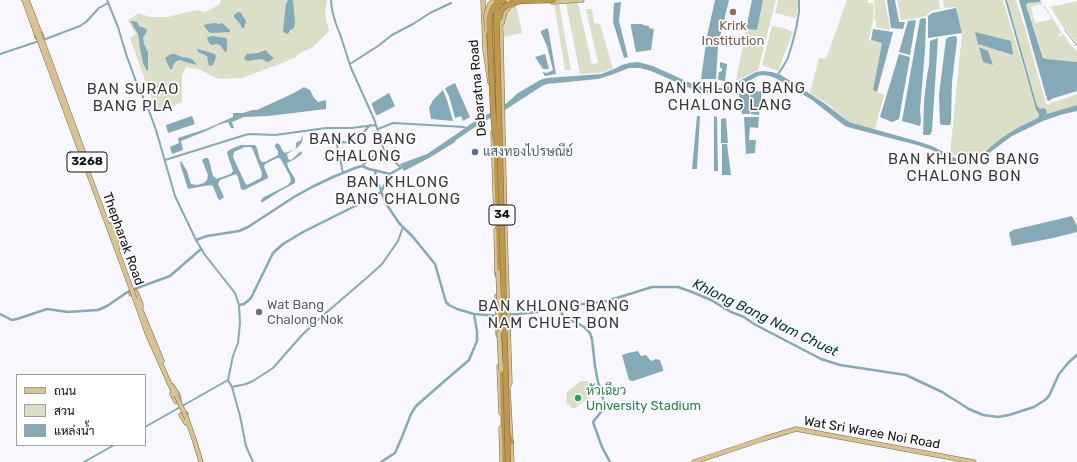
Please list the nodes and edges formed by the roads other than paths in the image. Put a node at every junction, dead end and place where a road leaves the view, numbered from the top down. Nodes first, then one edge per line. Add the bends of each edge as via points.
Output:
1 (24, 0) edge
2 (27, 0) edge
3 (483, 0) edge
4 (495, 0) edge
5 (500, 0) edge
6 (505, 0) edge
7 (509, 0) edge
8 (554, 0) edge
9 (582, 0) edge
10 (517, 3) junction
11 (33, 20) junction
12 (501, 34) junction
13 (490, 85) junction
14 (497, 105) junction
15 (497, 118) junction
16 (497, 147) junction
17 (502, 199) junction
18 (498, 209) junction
19 (505, 212) junction
20 (496, 225) junction
21 (505, 229) junction
22 (496, 233) junction
23 (503, 312) junction
24 (503, 322) junction
25 (508, 387) junction
26 (501, 410) junction
27 (508, 431) junction
28 (502, 433) junction
29 (511, 442) junction
30 (750, 444) junction
31 (504, 446) junction
32 (200, 462) edge
33 (507, 462) edge
34 (694, 462) edge
35 (700, 462) edge
36 (974, 462) edge

1 - 11 main road, Thepharak Road / 3268
2 - 11 main road, Thepharak Road / 3268
3 - 13 main road, Debaratna Road / 34 via 485,50
4 - 13 main road, bridge via 487,10
4 - 14 highway, Debaratna Road / 34
4 - 16 highway, bridge
5 - 12 main road, Debaratna Road / 34
6 - 16 highway, bridge via 494,7 489,20
7 - 10 main road
8 - 16 highway, bridge via 515,2 506,6 500,14 498,24 501,121
9 - 10 main road
10 - 12 main road via 505,12
11 - 32 main road, Thepharak Road / 3268, bridge via 147,333 186,421
12 - 14 main road, Debaratna Road / 34
13 - 14 main road, Debaratna Road / 34
14 - 15 highway, Debaratna Road / 34, bridge
14 - 15 main road, Debaratna Road / 34
15 - 16 highway, Debaratna Road / 34
15 - 17 highway, Debaratna Road / 34
15 - 19 main road, Debaratna Road / 34
16 - 18 highway, Debaratna Road / 34
16 - 20 main road, Debaratna Road / 34
16 - 33 highway, bridge
17 - 19 highway
17 - 23 highway, Debaratna Road / 34
18 - 20 highway
18 - 23 highway, Debaratna Road / 34
19 - 21 main road, Debaratna Road / 34
20 - 22 main road, Debaratna Road / 34
21 - 22 main road, bridge via 506,300 503,303 499,300
21 - 23 main road, Debaratna Road / 34 via 507,293
22 - 23 main road, Debaratna Road / 34
23 - 24 highway, Debaratna Road / 34
24 - 25 main road, Debaratna Road / 34 via 510,383
24 - 26 main road, Debaratna Road / 34
24 - 27 highway, Debaratna Road / 34
24 - 31 highway, Debaratna Road / 34
25 - 26 main road, bridge via 507,334 506,330 503,330 499,333
25 - 29 main road, Debaratna Road / 34
26 - 28 main road, Debaratna Road / 34
27 - 29 highway
27 - 33 highway, Debaratna Road / 34
28 - 31 highway
28 - 33 main road, Debaratna Road / 34
29 - 33 main road, Debaratna Road / 34
30 - 34 main road, Wat Sri Waree Noi Road
30 - 35 main road, Wat Sri Waree Noi Road
30 - 36 main road, Wat Sri Waree Noi Road via 793,430 802,430
31 - 33 highway, Debaratna Road / 34

